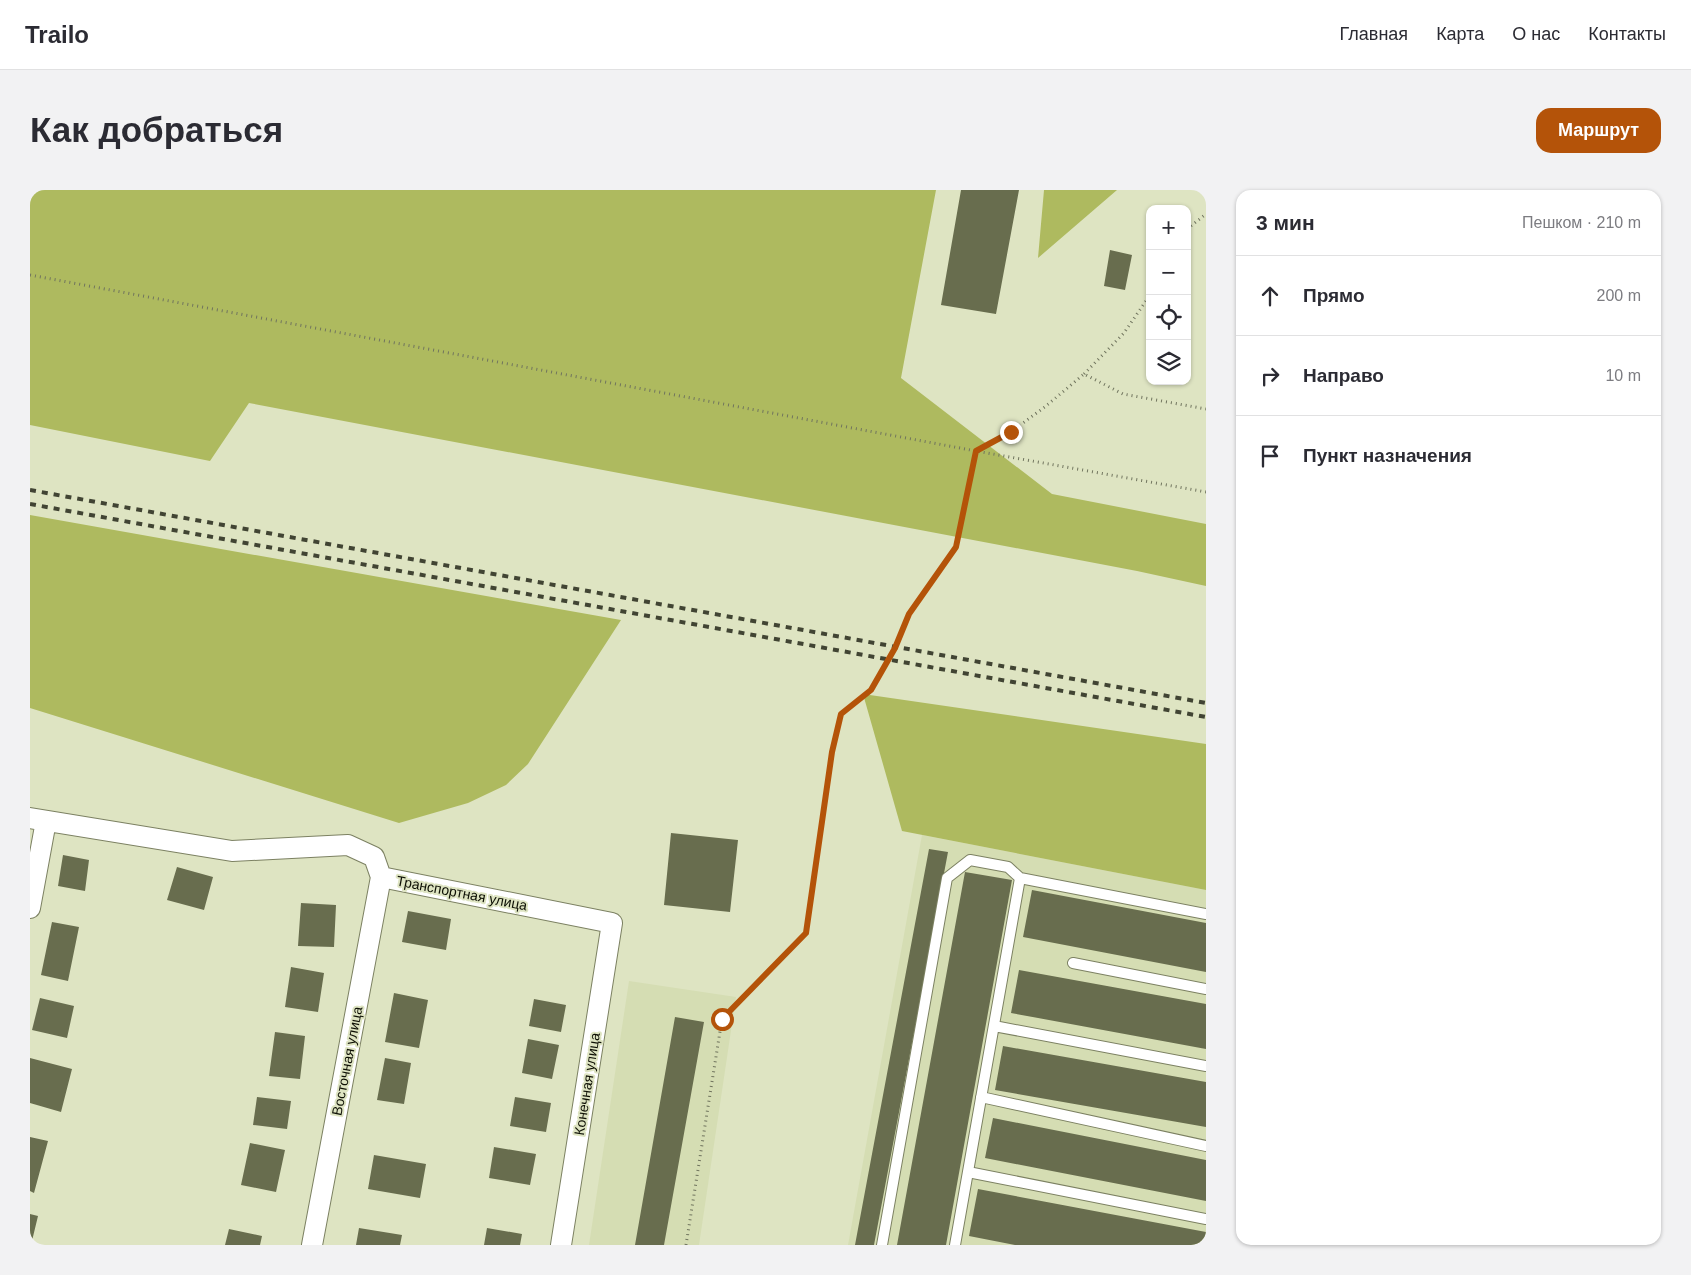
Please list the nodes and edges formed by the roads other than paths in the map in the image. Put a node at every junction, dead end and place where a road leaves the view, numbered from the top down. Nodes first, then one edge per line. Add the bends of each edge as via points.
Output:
1 (38, 819) edge
2 (381, 877) junction
3 (1020, 878) junction
4 (30, 908) edge
5 (1206, 914) edge
6 (612, 923) joint
7 (1073, 963) dead end
8 (1206, 989) edge
9 (994, 1026) junction
10 (1206, 1066) edge
11 (981, 1097) junction
12 (1206, 1146) edge
13 (968, 1172) junction
14 (1206, 1219) edge
15 (312, 1245) edge
16 (561, 1245) edge
17 (882, 1245) edge
18 (955, 1245) edge

1 - 2 street, Транспортная улица via 232,851 348,845 374,857
1 - 4 street
2 - 6 street, Транспортная улица
2 - 15 street, Восточная улица
3 - 5 lane
3 - 9 lane
3 - 17 lane via 1008,867 970,860 948,878
6 - 16 street, Конечная улица
7 - 8 lane
9 - 10 lane
9 - 11 lane
11 - 12 lane
11 - 13 lane
13 - 14 lane
13 - 18 lane

